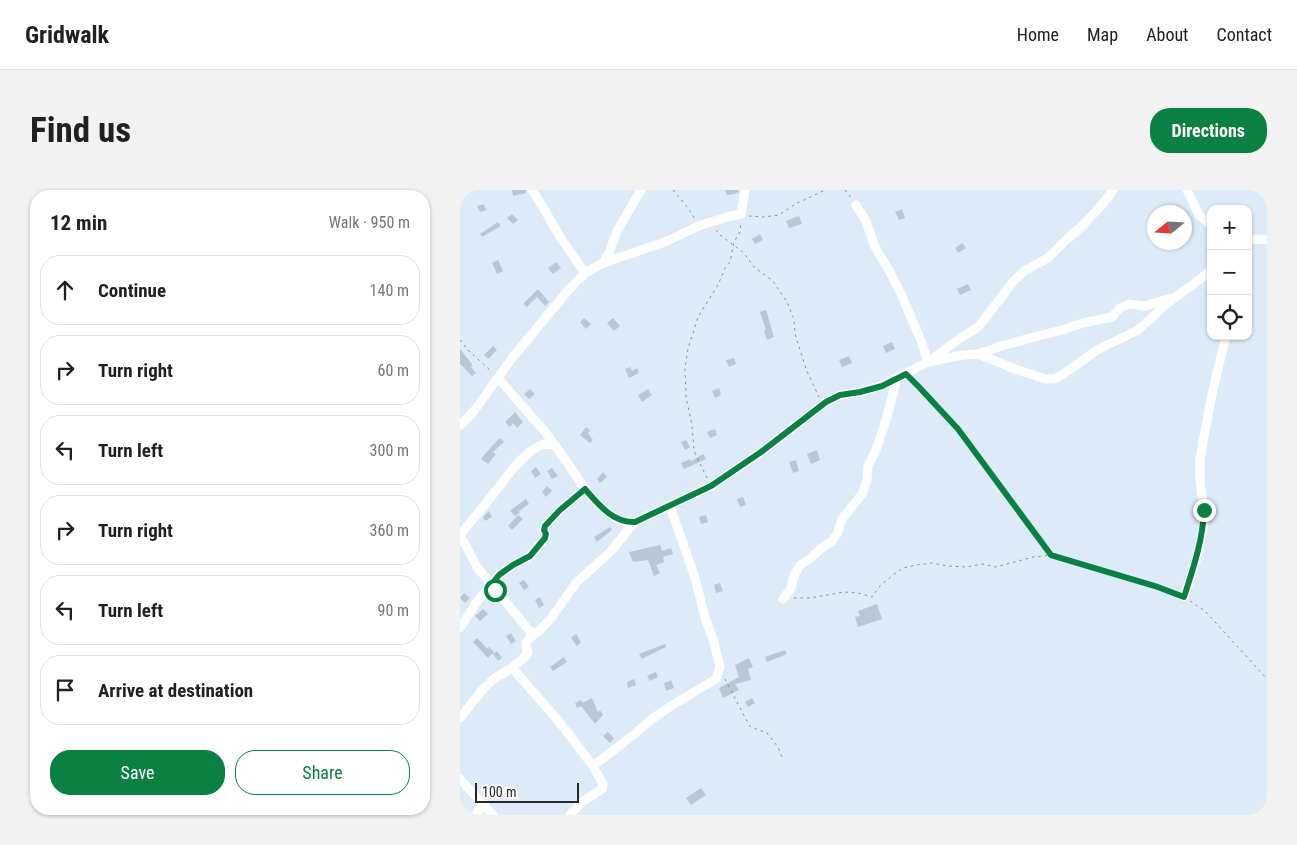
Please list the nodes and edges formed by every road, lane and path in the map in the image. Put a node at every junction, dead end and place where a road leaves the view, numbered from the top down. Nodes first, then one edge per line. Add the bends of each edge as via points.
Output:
1 (532, 190) edge
2 (640, 190) edge
3 (673, 190) edge
4 (745, 190) edge
5 (825, 190) edge
6 (845, 190) edge
7 (1113, 190) edge
8 (1187, 190) edge
9 (856, 205) joint
10 (741, 214) junction
11 (1207, 222) edge
12 (704, 224) junction
13 (1252, 240) edge
14 (1267, 240) edge
15 (733, 245) junction
16 (603, 263) junction
17 (585, 273) junction
18 (1207, 273) edge
19 (1176, 297) junction
20 (460, 340) edge
21 (1225, 340) edge
22 (978, 354) junction
23 (928, 362) junction
24 (906, 374) junction
25 (498, 378) junction
26 (897, 379) junction
27 (822, 405) junction
28 (460, 425) edge
29 (554, 445) junction
30 (711, 486) junction
31 (585, 489) junction
32 (670, 506) junction
33 (635, 522) junction
34 (460, 537) edge
35 (1051, 555) junction
36 (491, 585) junction
37 (1184, 597) junction
38 (783, 599) joint
39 (460, 628) edge
40 (533, 635) junction
41 (720, 667) junction
42 (512, 668) junction
43 (1267, 678) edge
44 (460, 718) edge
45 (783, 760) dead end
46 (593, 766) junction
47 (460, 779) edge
48 (484, 804) junction
49 (475, 815) edge
50 (493, 815) edge
51 (570, 815) edge

1 - 17 street
2 - 16 street
3 - 12 path
4 - 10 street
5 - 10 path via 779,215 753,217
6 - 9 path
7 - 23 street via 1048,258 1013,282 980,325
8 - 11 street via 1198,214
9 - 23 street via 901,294
10 - 12 street
10 - 15 path via 740,232
12 - 15 path
12 - 16 street via 665,242
13 - 14 street
15 - 27 path via 773,281 787,302 806,369
15 - 30 path via 730,262 698,317 685,368 694,451
16 - 17 street
17 - 25 street via 566,292
18 - 19 street
19 - 22 street via 1145,306 1129,304 1112,317
19 - 22 street via 1138,330 1097,350 1054,379
20 - 25 path
21 - 37 street via 1200,458 1204,524
22 - 23 street
23 - 24 street
24 - 26 street
24 - 35 path via 958,429
25 - 28 street
25 - 29 street
26 - 27 street via 882,386 840,395
26 - 38 street via 862,494 842,519 831,542 800,565
27 - 30 street
29 - 31 street
29 - 34 street via 539,446 512,469
30 - 32 street
31 - 33 street via 614,517
31 - 36 street via 545,526 545,538 530,556 499,575
32 - 33 street
32 - 41 street via 695,578
33 - 40 street via 610,552 576,583 552,617
34 - 36 street
35 - 37 path
35 - 38 path via 996,568 982,564 948,566 932,563 903,568 880,586 872,597 844,592
36 - 39 street
36 - 40 street
37 - 43 path via 1205,611
40 - 42 street via 526,643 527,655
41 - 45 path via 749,725 767,732
41 - 46 street via 716,679 649,721
42 - 44 street via 483,689
42 - 46 street via 546,705
46 - 51 street via 603,784 602,789 582,802
47 - 48 street
48 - 49 street
48 - 50 street

